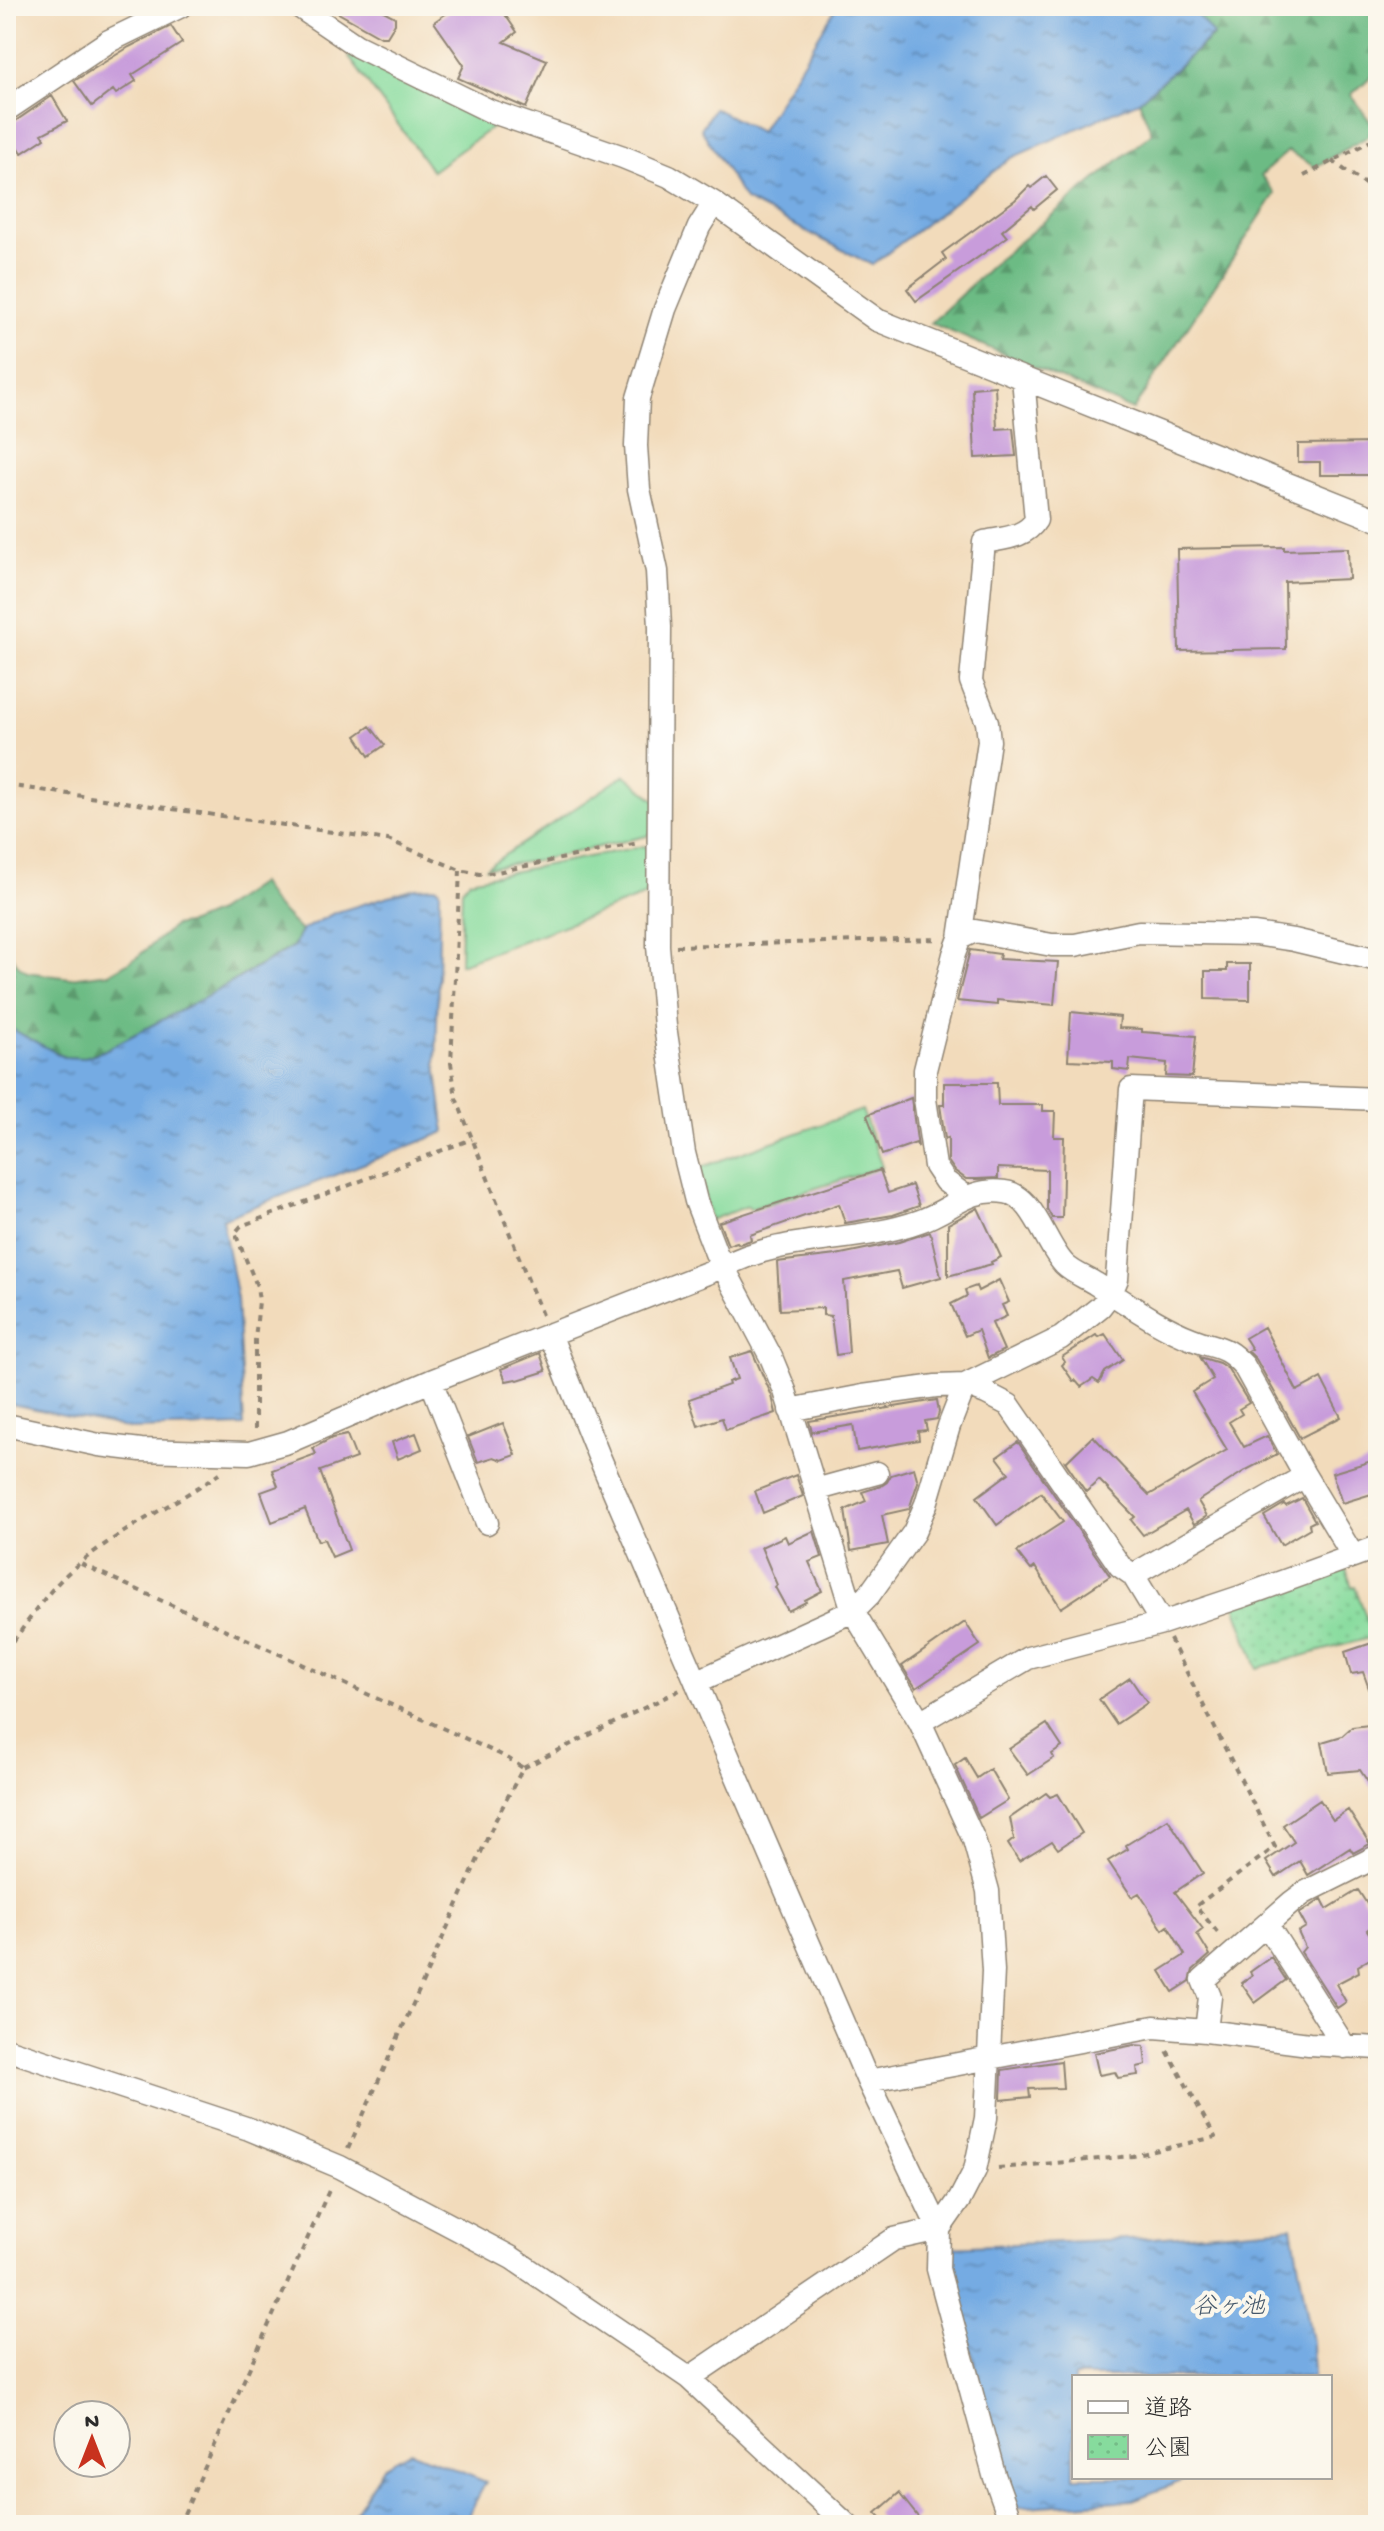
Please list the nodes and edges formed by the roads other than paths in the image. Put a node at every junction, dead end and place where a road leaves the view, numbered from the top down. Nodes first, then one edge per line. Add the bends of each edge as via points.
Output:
1 (181, 6) edge
2 (298, 6) edge
3 (6, 110) edge
4 (714, 203) junction
5 (1023, 378) junction
6 (1378, 520) edge
7 (960, 938) junction
8 (1378, 960) edge
9 (1378, 1099) edge
10 (965, 1196) junction
11 (725, 1266) junction
12 (1111, 1293) junction
13 (550, 1334) junction
14 (431, 1381) junction
15 (965, 1385) junction
16 (790, 1410) junction
17 (6, 1425) edge
18 (877, 1473) dead end
19 (1305, 1476) junction
20 (815, 1490) junction
21 (487, 1523) dead end
22 (1378, 1547) edge
23 (1353, 1556) junction
24 (1133, 1575) junction
25 (853, 1611) junction
26 (1162, 1623) junction
27 (696, 1682) junction
28 (920, 1722) junction
29 (1378, 1856) edge
30 (1267, 1925) junction
31 (1206, 2031) junction
32 (1345, 2047) junction
33 (1378, 2048) edge
34 (6, 2049) edge
35 (988, 2057) junction
36 (868, 2081) junction
37 (939, 2229) junction
38 (689, 2378) junction
39 (847, 2525) edge
40 (1012, 2525) edge

1 - 3 street via 109,41
2 - 4 street via 357,46 490,111 646,166
4 - 5 street via 877,320
4 - 11 street via 665,309 638,398 636,446 639,489 657,571 660,627 658,946 665,1026 684,1153 696,1201
5 - 6 street
5 - 7 street via 1036,520 1020,535 984,542 971,681 989,741
7 - 8 street via 975,931 1075,945 1139,932 1255,934
7 - 10 street via 925,1070 925,1099 935,1166
9 - 12 street via 1131,1089 1117,1279
10 - 11 street via 897,1228 755,1252
10 - 12 street via 1008,1192 1030,1209 1065,1265
11 - 13 street
11 - 16 street via 771,1357
12 - 15 street via 1061,1338
12 - 19 street via 1191,1339 1230,1351 1244,1366
13 - 14 street
13 - 27 street
14 - 17 street via 288,1442 249,1453 141,1450
14 - 21 street
15 - 16 street
15 - 24 street via 1009,1405 1120,1566
15 - 25 street via 914,1532
16 - 20 street
18 - 20 street
19 - 23 street
19 - 24 street
20 - 25 street
22 - 23 street
23 - 26 street
24 - 26 street
25 - 27 street
25 - 28 street
26 - 28 street via 1028,1658
27 - 36 street
28 - 35 street via 974,1840 986,1882 993,1971
29 - 30 street via 1304,1893
30 - 31 street via 1203,1980 1210,1997
30 - 32 street
31 - 32 street
31 - 35 street via 1154,2027
32 - 33 street
34 - 38 street via 249,2129 340,2167 512,2258
35 - 36 street
35 - 37 street via 986,2118 975,2170
36 - 37 street
37 - 38 street via 894,2239
37 - 40 street via 938,2269
38 - 39 street

